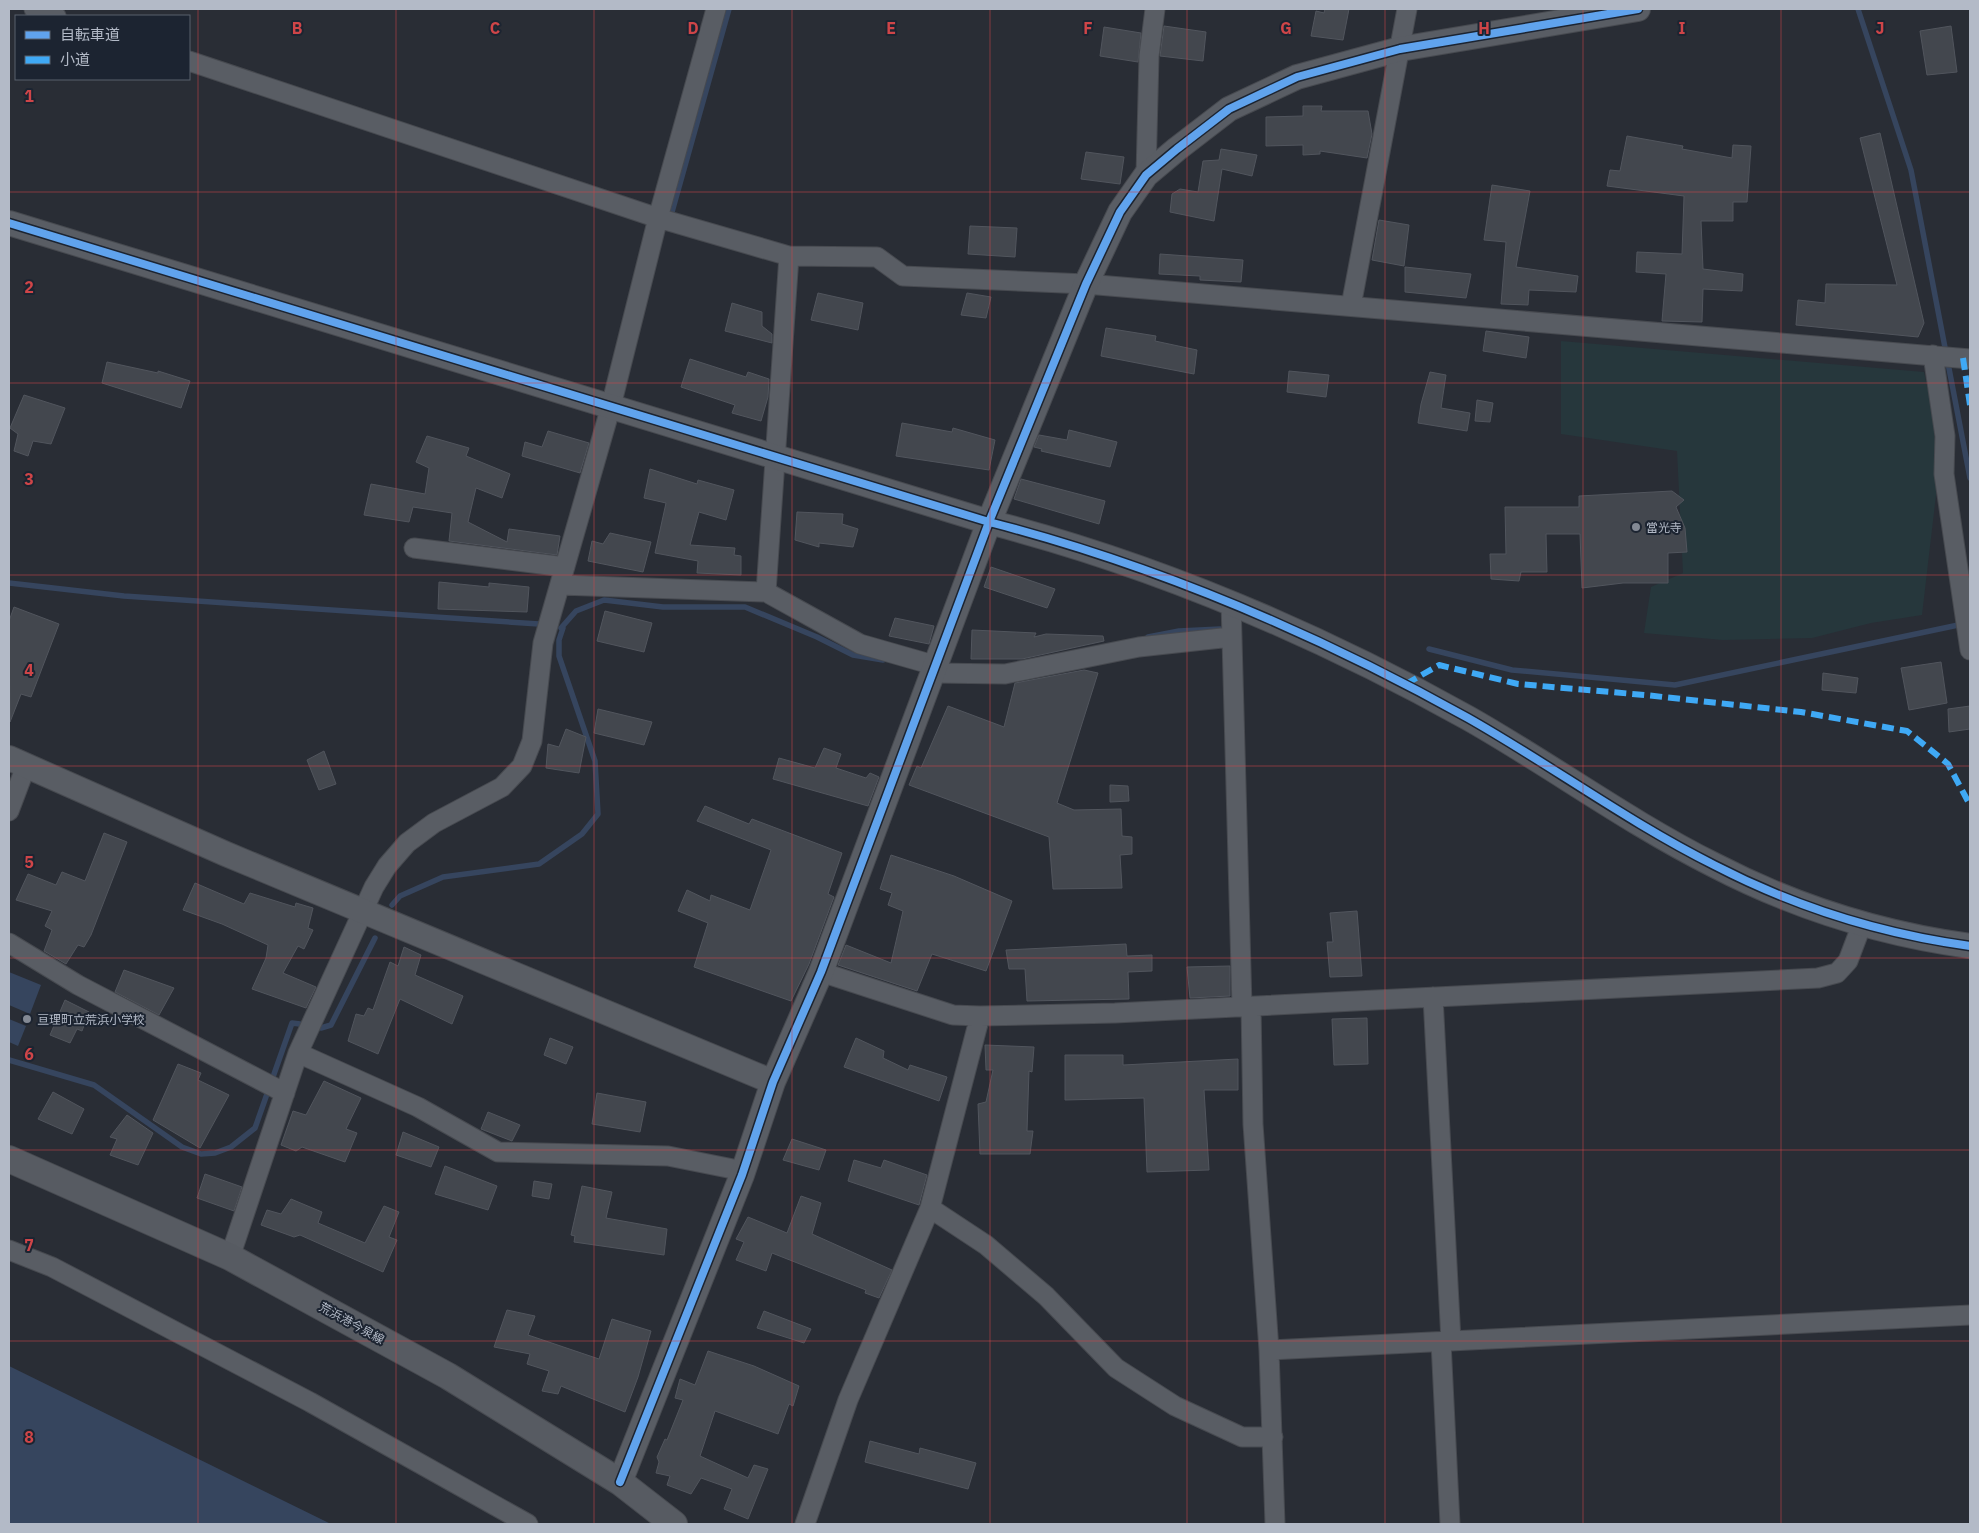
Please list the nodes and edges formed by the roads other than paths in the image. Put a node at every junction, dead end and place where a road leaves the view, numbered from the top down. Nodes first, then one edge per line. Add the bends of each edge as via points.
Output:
1 (34, 9) edge
2 (716, 9) edge
3 (1155, 9) edge
4 (1407, 9) edge
5 (1638, 9) edge
6 (53, 15) edge
7 (1400, 49) junction
8 (190, 61) edge
9 (1146, 174) junction
10 (658, 218) junction
11 (9, 223) edge
12 (789, 256) junction
13 (1086, 284) junction
14 (1351, 306) junction
15 (1950, 357) edge
16 (611, 406) junction
17 (775, 456) junction
18 (990, 522) junction
19 (414, 548) dead end
20 (562, 576) junction
21 (766, 592) junction
22 (1231, 602) junction
23 (1223, 638) junction
24 (1970, 649) edge
25 (936, 670) junction
26 (17, 762) edge
27 (9, 811) edge
28 (364, 910) junction
29 (1862, 924) junction
30 (9, 943) edge
31 (1970, 946) edge
32 (821, 972) junction
33 (1433, 997) junction
34 (1247, 1006) junction
35 (980, 1016) junction
36 (298, 1053) junction
37 (773, 1082) junction
38 (275, 1088) junction
39 (9, 1159) edge
40 (743, 1171) junction
41 (930, 1208) junction
42 (9, 1250) edge
43 (230, 1257) junction
44 (1970, 1315) edge
45 (1446, 1341) junction
46 (1269, 1350) junction
47 (1272, 1437) junction
48 (620, 1482) junction
49 (528, 1524) edge
50 (674, 1524) edge
51 (805, 1524) edge
52 (1275, 1524) edge
53 (1450, 1524) edge

1 - 6 street
2 - 10 street
3 - 9 street via 1149,56
4 - 7 street
5 - 7 street
7 - 9 street via 1297,77 1229,109
7 - 14 street
8 - 10 street
9 - 13 street via 1120,212
10 - 12 street
10 - 16 street
11 - 16 street
12 - 13 street via 877,257 903,276
12 - 17 street
13 - 14 street
13 - 18 street
14 - 15 street
15 - 24 street via 1944,474
16 - 17 street
16 - 20 street
17 - 18 street
17 - 21 street
18 - 22 street via 1058,540
18 - 25 street
19 - 20 street
20 - 21 street
20 - 28 street via 543,643 532,741 522,766 502,787 434,823 407,842 387,866
21 - 25 street via 860,644
22 - 23 street
22 - 29 street via 1406,684 1715,866
23 - 25 street via 1139,647 1005,674
23 - 34 street
25 - 32 street
26 - 27 street
26 - 28 street via 226,854
28 - 36 street
28 - 37 street
29 - 31 street
29 - 33 street via 1848,961 1837,973 1818,978
30 - 38 street via 78,986
32 - 35 street via 953,1015
32 - 37 street
33 - 34 street
33 - 45 street
34 - 35 street
34 - 46 street
35 - 41 street
36 - 38 street
36 - 40 street via 418,1107 498,1152 668,1156
37 - 40 street
38 - 43 street
39 - 43 main road, 荒浜港今泉線
40 - 48 street
41 - 47 street via 986,1245 1046,1296 1116,1368 1175,1406 1242,1436
41 - 51 street via 848,1400
42 - 49 street via 52,1267 310,1402
43 - 48 main road, 荒浜港今泉線 via 448,1376
44 - 45 street
45 - 46 street
45 - 53 street
46 - 47 street
47 - 52 street
48 - 50 main road, 荒浜港今泉線

